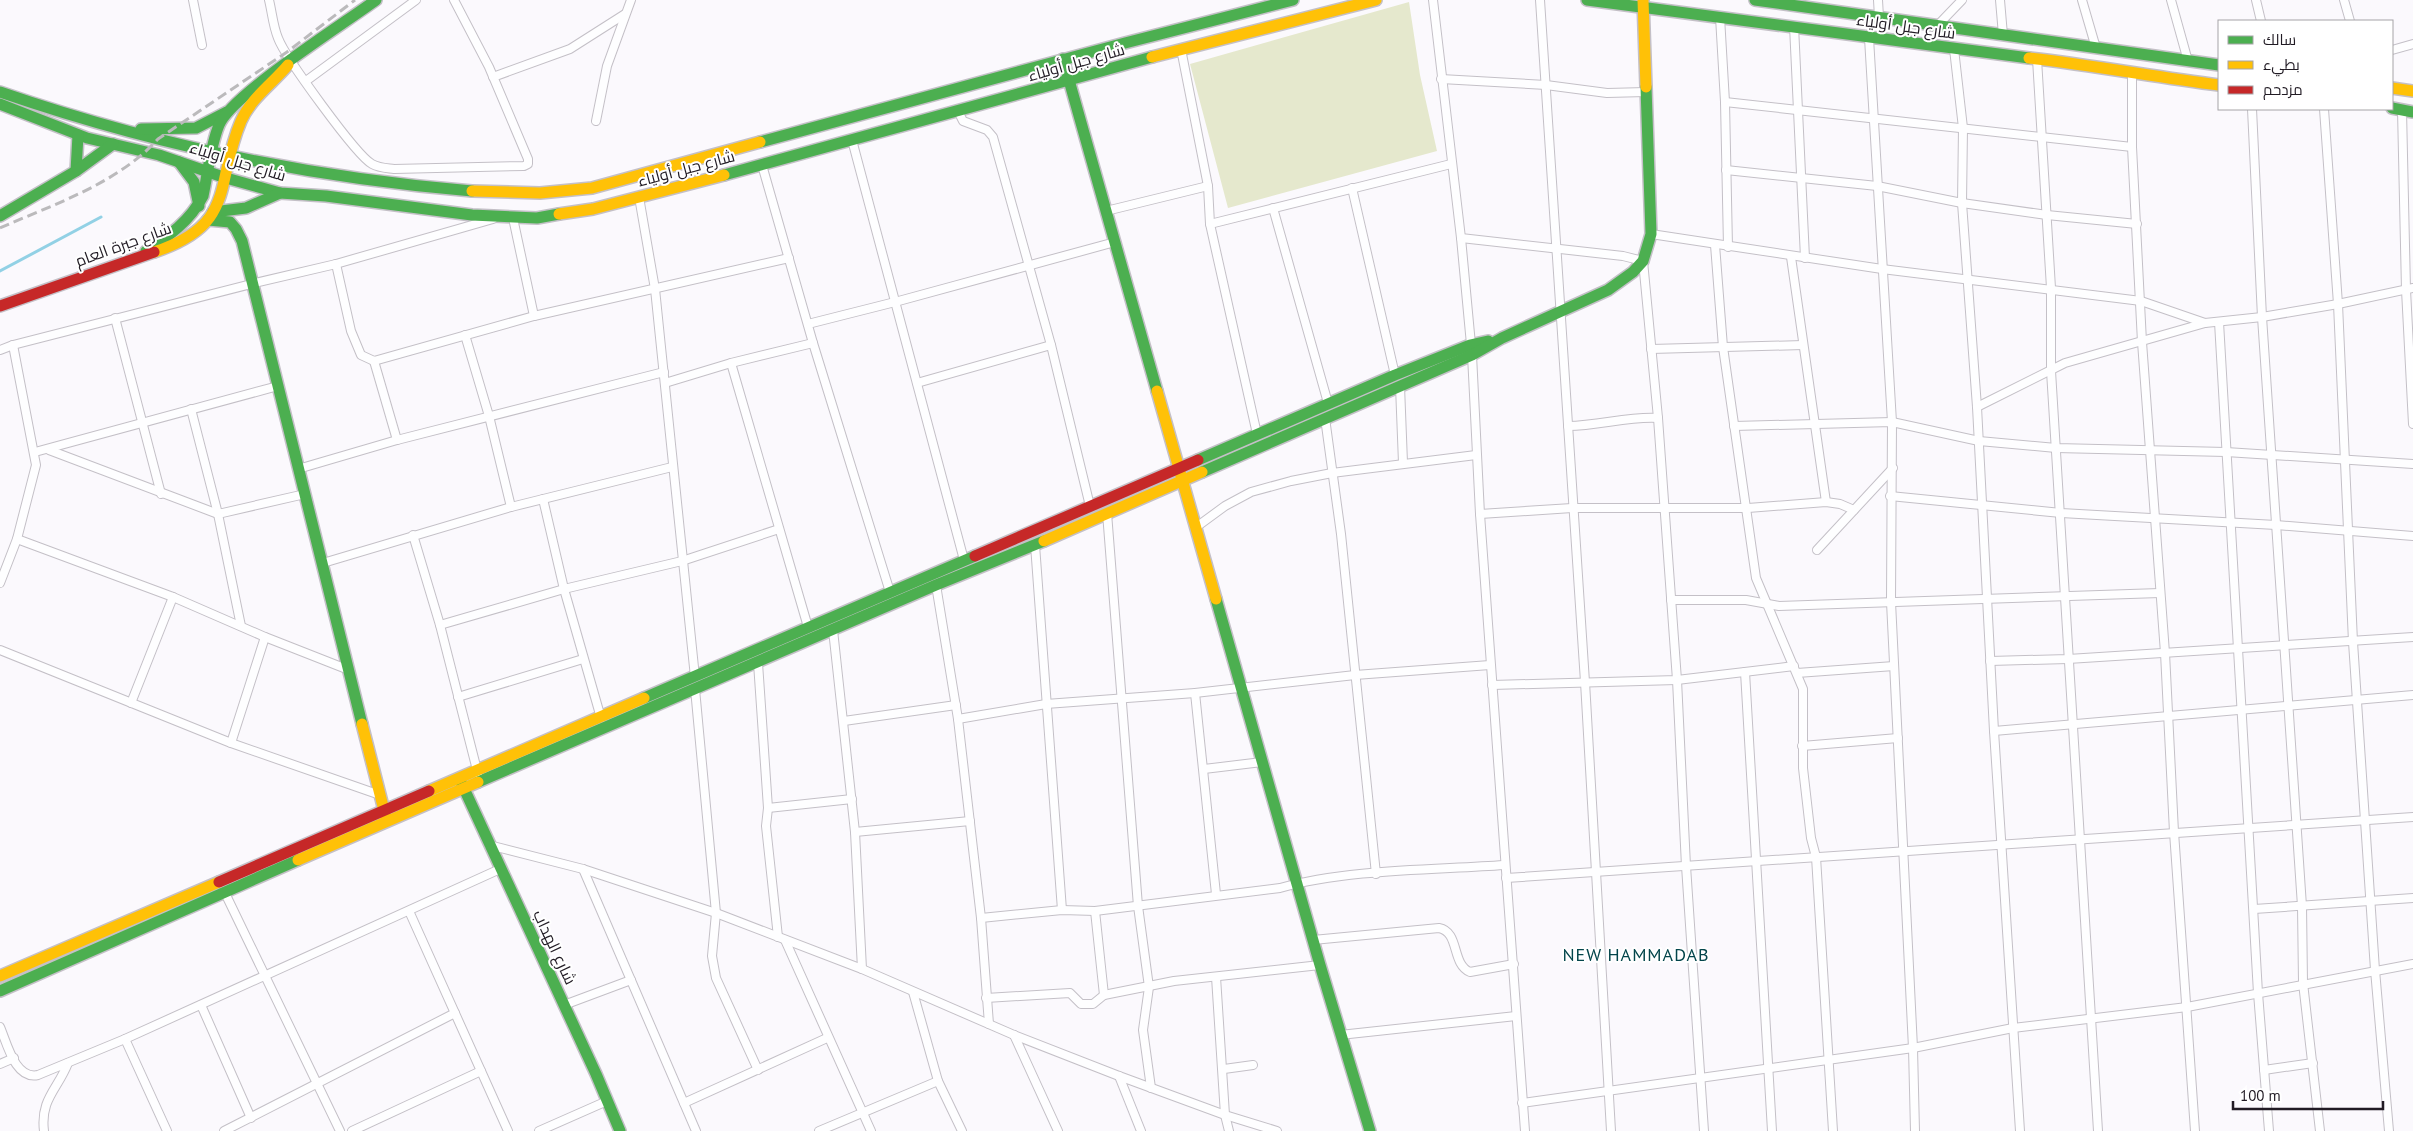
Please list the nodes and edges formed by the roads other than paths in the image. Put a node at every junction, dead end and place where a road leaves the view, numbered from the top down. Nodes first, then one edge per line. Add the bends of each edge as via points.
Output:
1 (193, 0) edge
2 (269, 0) edge
3 (376, 0) edge
4 (416, 0) edge
5 (454, 0) edge
6 (631, 0) edge
7 (1293, 0) edge
8 (1376, 0) edge
9 (1433, 0) edge
10 (1540, 0) edge
11 (1587, 0) edge
12 (1755, 0) edge
13 (1878, 0) edge
14 (1962, 0) edge
15 (2000, 0) edge
16 (2082, 0) edge
17 (2171, 0) edge
18 (2256, 0) edge
19 (2344, 0) edge
20 (1801, 3) edge
21 (1643, 4) edge
22 (626, 14) junction
23 (1720, 17) junction
24 (1879, 17) junction
25 (2262, 20) edge
26 (2350, 20) edge
27 (1794, 26) junction
28 (1937, 26) junction
29 (2003, 35) junction
30 (1869, 38) junction
31 (2413, 44) edge
32 (202, 45) dead end
33 (2096, 48) junction
34 (1181, 49) junction
35 (1954, 49) junction
36 (2393, 50) edge
37 (1063, 59) junction
38 (2037, 59) junction
39 (2188, 60) junction
40 (290, 63) junction
41 (2218, 65) edge
42 (2132, 74) junction
43 (493, 77) junction
44 (1441, 79) junction
45 (306, 81) junction
46 (1068, 82) junction
47 (1546, 85) junction
48 (2218, 85) edge
49 (2393, 88) edge
50 (2413, 91) edge
51 (0, 92) edge
52 (1646, 92) junction
53 (1725, 102) junction
54 (0, 104) edge
55 (1798, 109) junction
56 (2252, 110) edge
57 (2324, 110) edge
58 (2402, 110) edge
59 (958, 111) junction
60 (227, 112) junction
61 (1872, 118) junction
62 (596, 121) dead end
63 (107, 125) junction
64 (1963, 128) junction
65 (78, 135) junction
66 (2042, 137) junction
67 (852, 140) junction
68 (113, 144) junction
69 (2132, 147) junction
70 (213, 150) junction
71 (231, 154) junction
72 (177, 160) junction
73 (1451, 164) junction
74 (762, 165) junction
75 (1726, 170) junction
76 (76, 171) junction
77 (208, 172) junction
78 (1802, 177) junction
79 (226, 178) junction
80 (1208, 186) junction
81 (1877, 186) junction
82 (1352, 188) junction
83 (280, 193) junction
84 (639, 197) junction
85 (1962, 203) junction
86 (199, 206) junction
87 (1273, 208) junction
88 (1106, 210) junction
89 (2047, 215) junction
90 (0, 216) edge
91 (211, 216) junction
92 (509, 217) junction
93 (1210, 224) junction
94 (2137, 224) junction
95 (1650, 234) junction
96 (1461, 238) junction
97 (1115, 242) junction
98 (1715, 245) junction
99 (1728, 247) junction
100 (1556, 248) junction
101 (138, 256) junction
102 (1791, 257) junction
103 (789, 258) junction
104 (1805, 258) junction
105 (1643, 261) junction
106 (336, 264) junction
107 (1029, 265) junction
108 (1882, 269) junction
109 (1968, 278) junction
110 (254, 283) junction
111 (2051, 288) junction
112 (655, 289) junction
113 (2410, 289) edge
114 (2141, 301) junction
115 (895, 302) junction
116 (2338, 304) junction
117 (0, 306) edge
118 (1561, 311) junction
119 (534, 316) junction
120 (2262, 317) junction
121 (115, 318) junction
122 (2220, 322) junction
123 (2205, 323) junction
124 (808, 324) junction
125 (465, 335) junction
126 (2142, 342) junction
127 (814, 343) junction
128 (13, 345) junction
129 (1051, 345) junction
130 (1803, 345) junction
131 (1723, 347) junction
132 (0, 350) edge
133 (1471, 350) junction
134 (1651, 350) junction
135 (374, 361) junction
136 (731, 364) junction
137 (2051, 371) junction
138 (664, 372) junction
139 (1394, 375) junction
140 (916, 383) junction
141 (665, 384) junction
142 (278, 386) junction
143 (1400, 386) junction
144 (1328, 403) junction
145 (1977, 406) junction
146 (191, 409) junction
147 (489, 416) junction
148 (1324, 418) junction
149 (1658, 418) junction
150 (1813, 422) junction
151 (1892, 422) junction
152 (143, 423) junction
153 (2413, 424) edge
154 (1568, 426) junction
155 (1734, 426) junction
156 (1257, 434) junction
157 (397, 440) junction
158 (1979, 441) junction
159 (2056, 448) junction
160 (48, 450) junction
161 (2151, 451) junction
162 (35, 452) junction
163 (2226, 452) junction
164 (1476, 455) junction
165 (2270, 455) junction
166 (2344, 459) junction
167 (1403, 463) junction
168 (2413, 464) edge
169 (672, 468) junction
170 (1892, 468) junction
171 (298, 469) junction
172 (1178, 469) junction
173 (1332, 473) junction
174 (1181, 481) junction
175 (160, 494) junction
176 (305, 494) junction
177 (1890, 496) junction
178 (543, 499) junction
179 (1826, 502) junction
180 (1981, 505) junction
181 (1090, 506) junction
182 (511, 507) junction
183 (1572, 508) junction
184 (1664, 508) junction
185 (1748, 508) junction
186 (1854, 510) junction
187 (1107, 513) junction
188 (2061, 513) junction
189 (218, 514) junction
190 (1480, 514) junction
191 (2155, 518) junction
192 (2230, 523) junction
193 (2276, 525) junction
194 (1195, 528) junction
195 (780, 529) junction
196 (2347, 530) junction
197 (412, 535) junction
198 (2413, 536) edge
199 (16, 539) junction
200 (1034, 545) junction
201 (1817, 550) dead end
202 (964, 560) junction
203 (682, 561) junction
204 (323, 563) junction
205 (0, 583) edge
206 (936, 585) junction
207 (564, 588) junction
208 (890, 592) junction
209 (2160, 593) junction
210 (2066, 596) junction
211 (173, 597) junction
212 (1671, 600) junction
213 (1986, 600) junction
214 (1891, 602) junction
215 (1766, 605) junction
216 (440, 625) junction
217 (242, 626) junction
218 (808, 627) junction
219 (833, 630) junction
220 (265, 637) junction
221 (2413, 637) edge
222 (2353, 642) junction
223 (2285, 645) junction
224 (2237, 647) junction
225 (0, 650) edge
226 (2165, 652) junction
227 (583, 659) junction
228 (2068, 660) junction
229 (1990, 661) junction
230 (758, 663) junction
231 (1490, 665) junction
232 (1894, 666) junction
233 (1796, 669) junction
234 (349, 670) junction
235 (1745, 672) junction
236 (1355, 675) junction
237 (1677, 680) junction
238 (1585, 682) junction
239 (695, 683) junction
240 (1492, 685) junction
241 (1242, 688) junction
242 (1194, 693) junction
243 (2413, 695) edge
244 (458, 697) junction
245 (1123, 698) junction
246 (2358, 700) junction
247 (131, 703) junction
248 (1046, 704) junction
249 (956, 705) junction
250 (2290, 707) junction
251 (2242, 710) junction
252 (2169, 716) junction
253 (601, 718) junction
254 (958, 719) junction
255 (844, 721) junction
256 (2072, 726) junction
257 (1994, 732) junction
258 (1898, 738) junction
259 (231, 744) junction
260 (1802, 746) junction
261 (1262, 762) junction
262 (1204, 769) junction
263 (479, 776) junction
264 (461, 783) junction
265 (380, 795) junction
266 (852, 799) junction
267 (768, 808) junction
268 (386, 816) junction
269 (2413, 817) edge
270 (2366, 820) junction
271 (970, 821) junction
272 (2296, 824) junction
273 (2248, 828) junction
274 (855, 832) junction
275 (2174, 832) junction
276 (2081, 839) junction
277 (489, 845) junction
278 (2001, 846) junction
279 (1903, 852) junction
280 (1816, 857) junction
281 (1757, 861) junction
282 (1504, 865) junction
283 (1686, 866) junction
284 (500, 869) junction
285 (583, 869) junction
286 (1597, 871) junction
287 (1376, 874) junction
288 (1506, 878) junction
289 (1297, 883) junction
290 (225, 893) junction
291 (1216, 894) junction
292 (2413, 898) edge
293 (2371, 901) junction
294 (1138, 906) junction
295 (2302, 906) junction
296 (2254, 909) junction
297 (1062, 910) junction
298 (409, 911) junction
299 (1095, 911) junction
300 (716, 914) junction
301 (981, 918) junction
302 (782, 938) junction
303 (1313, 940) junction
304 (1514, 964) junction
305 (2413, 964) edge
306 (1320, 965) junction
307 (862, 969) junction
308 (2376, 970) junction
309 (0, 976) edge
310 (266, 976) junction
311 (1216, 977) junction
312 (631, 980) junction
313 (2303, 983) junction
314 (1149, 987) junction
315 (0, 991) edge
316 (913, 992) junction
317 (2258, 992) junction
318 (1104, 995) junction
319 (986, 998) junction
320 (201, 1005) junction
321 (564, 1006) junction
322 (2187, 1007) junction
323 (455, 1013) junction
324 (1516, 1016) junction
325 (2090, 1018) junction
326 (989, 1024) junction
327 (0, 1027) edge
328 (2013, 1028) junction
329 (1014, 1036) junction
330 (1340, 1036) junction
331 (828, 1038) junction
332 (125, 1039) junction
333 (1913, 1048) junction
334 (14, 1058) junction
335 (1830, 1059) junction
336 (68, 1063) junction
337 (2313, 1063) junction
338 (0, 1064) edge
339 (1253, 1065) dead end
340 (1768, 1068) junction
341 (1224, 1069) junction
342 (758, 1070) junction
343 (2264, 1070) junction
344 (482, 1071) junction
345 (1119, 1076) junction
346 (1700, 1078) junction
347 (938, 1081) junction
348 (319, 1084) junction
349 (1151, 1088) junction
350 (1609, 1091) junction
351 (607, 1101) junction
352 (684, 1103) junction
353 (1522, 1103) junction
354 (863, 1111) junction
355 (1225, 1115) junction
356 (251, 1118) junction
357 (44, 1131) edge
358 (167, 1131) edge
359 (224, 1131) edge
360 (340, 1131) edge
361 (352, 1131) edge
362 (508, 1131) edge
363 (539, 1131) edge
364 (620, 1131) edge
365 (696, 1131) edge
366 (819, 1131) edge
367 (871, 1131) edge
368 (962, 1131) edge
369 (1058, 1131) edge
370 (1141, 1131) edge
371 (1229, 1131) edge
372 (1277, 1131) edge
373 (1370, 1131) edge
374 (1525, 1131) edge
375 (1611, 1131) edge
376 (1704, 1131) edge
377 (1772, 1131) edge
378 (1833, 1131) edge
379 (1915, 1131) edge
380 (2020, 1131) edge
381 (2098, 1131) edge
382 (2195, 1131) edge
383 (2269, 1131) edge
384 (2320, 1131) edge
385 (2389, 1131) edge

1 - 32 street
2 - 40 street via 278,39
3 - 40 street
4 - 45 street
5 - 43 street
6 - 22 street
7 - 37 street, شارع جبل أولياء
8 - 34 street, شارع جبل أولياء
9 - 44 street
10 - 47 street
11 - 21 street, شارع جبل أولياء
12 - 20 street, شارع جبل أولياء
13 - 24 street
14 - 28 street
15 - 29 street
16 - 33 street
17 - 39 street
18 - 25 street
19 - 26 street
20 - 24 street, شارع جبل أولياء
21 - 23 street, شارع جبل أولياء
21 - 52 street
22 - 43 street via 570,49
22 - 62 street via 607,66
23 - 27 street, شارع جبل أولياء
23 - 53 street
24 - 28 street, شارع جبل أولياء
27 - 30 street, شارع جبل أولياء
27 - 55 street
28 - 29 street, شارع جبل أولياء
29 - 33 street, شارع جبل أولياء
30 - 35 street, شارع جبل أولياء
30 - 61 street
31 - 36 street
33 - 39 street, شارع جبل أولياء
34 - 46 street, شارع جبل أولياء
34 - 80 street
35 - 38 street, شارع جبل أولياء
35 - 64 street
37 - 46 street
37 - 71 street, شارع جبل أولياء via 566,192 508,194 468,191 328,172
38 - 42 street, شارع جبل أولياء via 2100,66
38 - 66 street
39 - 41 street, شارع جبل أولياء
40 - 45 street
40 - 60 street via 247,93
40 - 71 street, شارع جبرة العام via 245,112
42 - 48 street, شارع جبل أولياء
42 - 69 street
43 - 45 street via 528,160 524,166 382,168 370,164
44 - 47 street
44 - 73 street
46 - 59 street, شارع جبل أولياء
46 - 88 street
47 - 52 street via 1606,93
47 - 100 street
49 - 50 street
51 - 63 street, شارع جبل أولياء
52 - 95 street
53 - 55 street
53 - 75 street
54 - 65 street, شارع جبل أولياء
55 - 61 street
55 - 78 street
56 - 120 street
57 - 116 street
58 - 113 street
59 - 67 street, شارع جبل أولياء
59 - 107 street via 963,121 987,130 993,137
60 - 63 street via 196,128 148,130
60 - 70 street via 219,125
61 - 64 street
61 - 81 street
63 - 70 street, شارع جبل أولياء
64 - 66 street
64 - 85 street
65 - 68 street, شارع جبل أولياء
65 - 76 street
66 - 69 street
66 - 89 street
67 - 74 street, شارع جبل أولياء
67 - 115 street
68 - 72 street, شارع جبل أولياء
68 - 76 street
69 - 94 street
70 - 71 street, شارع جبل أولياء
70 - 77 street
71 - 79 street, شارع جبرة العام
72 - 77 street, شارع جبل أولياء
72 - 86 street via 195,183
73 - 82 street
73 - 96 street
74 - 84 street, شارع جبل أولياء
74 - 103 street
75 - 78 street
75 - 99 street
76 - 90 street
77 - 79 street, شارع جبل أولياء
77 - 86 street
78 - 81 street
78 - 104 street
79 - 83 street, شارع جبل أولياء
79 - 91 street, شارع جبرة العام
80 - 88 street
80 - 93 street
81 - 85 street
81 - 108 street
82 - 87 street
82 - 139 street
83 - 91 street via 246,208
83 - 92 street, شارع جبل أولياء
84 - 92 street, شارع جبل أولياء via 558,216
84 - 112 street
85 - 89 street
85 - 109 street
86 - 101 street via 180,228
87 - 93 street
87 - 144 street
88 - 97 street
89 - 94 street
89 - 111 street
91 - 101 street, شارع جبرة العام via 173,246
91 - 110 street via 225,218 233,224 242,241
92 - 106 street
92 - 119 street
93 - 156 street
94 - 114 street
95 - 98 street
95 - 105 street
96 - 100 street
96 - 133 street
97 - 107 street
97 - 172 street
98 - 99 street
98 - 131 street
99 - 102 street
100 - 105 street
100 - 118 street
101 - 117 street, شارع جبرة العام
102 - 104 street
102 - 130 street
103 - 112 street
103 - 124 street
104 - 108 street
105 - 118 street via 1608,290
105 - 134 street
106 - 110 street
106 - 135 street via 351,331 361,355
107 - 115 street
107 - 129 street
108 - 109 street
108 - 151 street
109 - 111 street
109 - 145 street
110 - 121 street
110 - 142 street
111 - 114 street
111 - 137 street
112 - 119 street
112 - 138 street
113 - 116 street
113 - 153 street
114 - 123 street
114 - 126 street
115 - 124 street
115 - 140 street
116 - 120 street
116 - 166 street
118 - 133 street
118 - 154 street
119 - 125 street
120 - 122 street
120 - 165 street
121 - 128 street
121 - 152 street
122 - 123 street
122 - 163 street
123 - 126 street
124 - 127 street
125 - 135 street
125 - 147 street
126 - 137 street via 2065,363
126 - 161 street
127 - 136 street
127 - 208 street
128 - 132 street
128 - 162 street
129 - 140 street
129 - 181 street
130 - 131 street
130 - 150 street
131 - 134 street
131 - 155 street
133 - 139 street
133 - 143 street
133 - 164 street
134 - 149 street
135 - 157 street
136 - 141 street
136 - 195 street
137 - 145 street
137 - 159 street
138 - 141 street
138 - 147 street
139 - 144 street
140 - 202 street
141 - 169 street
142 - 146 street
142 - 171 street
143 - 148 street
143 - 167 street
144 - 156 street
145 - 158 street
146 - 152 street
146 - 189 street
147 - 157 street
147 - 182 street
148 - 173 street
148 - 174 street
149 - 154 street
149 - 184 street
150 - 151 street
150 - 155 street
150 - 179 street
151 - 158 street
151 - 170 street
152 - 160 street
152 - 175 street
154 - 183 street
155 - 185 street
156 - 172 street
157 - 171 street
158 - 159 street
158 - 180 street
159 - 161 street
159 - 188 street
160 - 162 street
160 - 175 street
161 - 163 street
161 - 191 street
162 - 199 street via 34,478
163 - 165 street
163 - 192 street
164 - 167 street
164 - 190 street
165 - 166 street
165 - 193 street
166 - 168 street
166 - 196 street
167 - 173 street
169 - 178 street
169 - 203 street
170 - 177 street
170 - 186 street
171 - 176 street
172 - 174 street
172 - 181 street
173 - 194 street via 1252,492 1225,506
173 - 236 street
174 - 187 street
174 - 194 street
175 - 189 street
176 - 189 street
176 - 204 street
177 - 180 street
177 - 214 street
178 - 182 street
178 - 207 street
179 - 185 street
179 - 186 street
180 - 188 street
180 - 213 street
181 - 202 street
182 - 197 street
183 - 184 street
183 - 190 street
183 - 238 street
184 - 185 street
184 - 212 street
185 - 215 street via 1756,578
186 - 201 street
187 - 200 street
187 - 245 street
188 - 191 street
188 - 210 street
189 - 217 street
190 - 231 street
191 - 192 street
191 - 209 street
192 - 193 street
192 - 224 street
193 - 196 street
193 - 223 street
194 - 241 street
195 - 203 street
195 - 218 street
196 - 198 street
196 - 222 street
197 - 204 street
197 - 216 street
199 - 205 street
199 - 211 street
200 - 206 street
200 - 248 street
202 - 208 street
203 - 207 street
203 - 239 street
204 - 234 street
206 - 219 street
206 - 249 street
207 - 216 street
207 - 227 street
208 - 218 street
209 - 210 street
209 - 226 street
210 - 213 street
210 - 228 street
211 - 217 street
211 - 247 street
212 - 215 street via 1746,600
212 - 237 street
213 - 214 street
213 - 229 street
214 - 215 street
214 - 232 street
215 - 233 street
216 - 244 street
217 - 220 street
218 - 239 street
219 - 230 street
219 - 255 street
220 - 234 street
220 - 259 street
221 - 222 street
222 - 223 street
222 - 246 street
223 - 224 street
223 - 250 street
224 - 226 street
224 - 251 street
225 - 247 street
226 - 228 street
226 - 252 street
227 - 244 street
227 - 253 street
228 - 229 street
228 - 256 street
229 - 257 street
230 - 239 street
230 - 267 street
231 - 236 street
231 - 240 street
232 - 233 street
232 - 258 street
233 - 235 street
233 - 260 street via 1804,698
234 - 265 street
235 - 237 street
235 - 281 street
236 - 241 street
236 - 287 street
237 - 238 street
237 - 283 street
238 - 240 street
238 - 286 street
239 - 253 street
239 - 263 street
239 - 300 street
240 - 282 street
241 - 242 street
241 - 261 street
242 - 245 street
242 - 262 street
243 - 246 street
244 - 263 street
245 - 248 street
245 - 294 street
246 - 250 street
246 - 270 street
247 - 259 street
248 - 254 street
248 - 297 street
249 - 254 street
249 - 255 street
250 - 251 street
250 - 272 street
251 - 252 street
251 - 273 street
252 - 256 street
252 - 275 street
253 - 263 street
254 - 271 street
255 - 266 street
256 - 257 street
256 - 276 street
257 - 278 street
258 - 260 street
258 - 279 street
259 - 265 street
260 - 280 street via 1808,819
261 - 262 street
261 - 289 street
262 - 291 street
263 - 264 street
264 - 268 street
264 - 277 street, شارع الهداب
265 - 268 street
266 - 267 street
266 - 274 street
267 - 302 street via 766,826
268 - 290 street
268 - 309 street
269 - 270 street
270 - 272 street
270 - 293 street
271 - 274 street
271 - 301 street
272 - 273 street
272 - 295 street
273 - 275 street
273 - 296 street
274 - 307 street
275 - 276 street
275 - 322 street
276 - 278 street
276 - 325 street
277 - 284 street, شارع الهداب
277 - 285 street
278 - 279 street
278 - 328 street
279 - 280 street
279 - 333 street
280 - 281 street
280 - 335 street
281 - 283 street
281 - 340 street
282 - 287 street
282 - 288 street
283 - 286 street
283 - 346 street
284 - 298 street
284 - 321 street, شارع الهداب
285 - 300 street
285 - 312 street
286 - 288 street
286 - 350 street
287 - 289 street
288 - 304 street
289 - 291 street via 1280,888
289 - 303 street
290 - 310 street
290 - 315 street
291 - 294 street
292 - 293 street
293 - 295 street
293 - 308 street
294 - 299 street
294 - 314 street
295 - 296 street
295 - 313 street
296 - 317 street
297 - 299 street
297 - 301 street
298 - 310 street
298 - 323 street
299 - 318 street
300 - 302 street
300 - 342 street via 712,956 716,978
301 - 319 street
302 - 307 street
302 - 331 street
303 - 304 street via 1439,928 1450,934 1462,966 1470,972
303 - 306 street
304 - 324 street
305 - 308 street
306 - 311 street
306 - 330 street
307 - 316 street
308 - 313 street
308 - 385 street
310 - 320 street
310 - 348 street
311 - 314 street
311 - 341 street
312 - 321 street
312 - 352 street
313 - 317 street
313 - 337 street
314 - 318 street
314 - 349 street via 1143,1030
316 - 326 street
316 - 347 street
317 - 322 street
317 - 343 street
318 - 319 street via 1093,1004 1081,1004 1070,993
319 - 326 street
320 - 332 street
320 - 356 street
321 - 351 street, شارع الهداب
322 - 325 street
322 - 382 street
323 - 344 street
323 - 348 street
324 - 330 street
324 - 353 street
325 - 328 street
325 - 381 street
326 - 329 street
327 - 334 street
328 - 333 street
328 - 380 street
329 - 345 street
329 - 369 street
330 - 373 street
331 - 342 street
331 - 354 street
332 - 336 street
332 - 358 street
333 - 335 street
333 - 379 street
334 - 336 street via 20,1071 33,1076
334 - 338 street
335 - 340 street
335 - 378 street
336 - 357 street via 47,1100 43,1114
337 - 343 street
337 - 384 street
339 - 341 street
340 - 346 street
340 - 377 street
341 - 355 street
342 - 352 street
343 - 383 street
344 - 361 street
344 - 362 street
345 - 349 street
345 - 370 street
346 - 350 street
346 - 376 street
347 - 354 street
347 - 368 street
348 - 356 street
348 - 360 street
349 - 355 street
350 - 353 street
350 - 375 street
351 - 363 street
351 - 364 street, شارع الهداب
352 - 365 street
353 - 374 street
354 - 366 street
354 - 367 street
355 - 371 street
355 - 372 street
356 - 359 street

